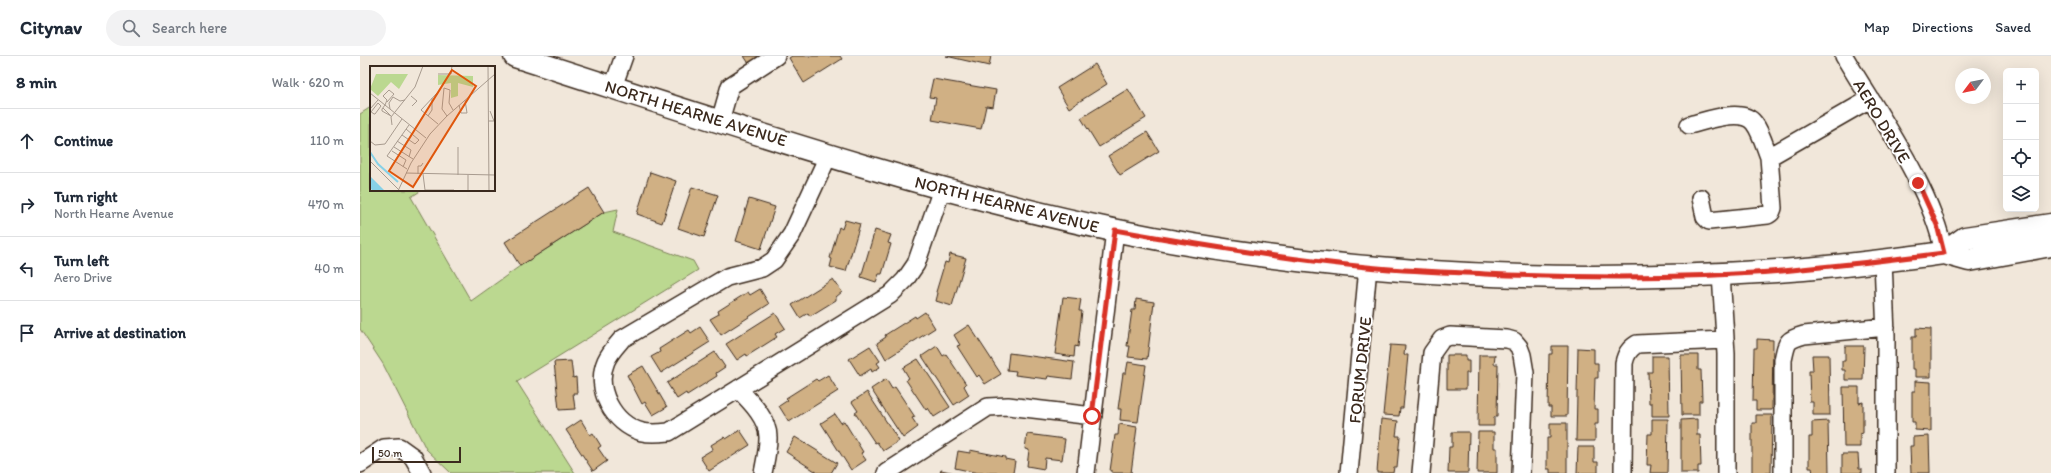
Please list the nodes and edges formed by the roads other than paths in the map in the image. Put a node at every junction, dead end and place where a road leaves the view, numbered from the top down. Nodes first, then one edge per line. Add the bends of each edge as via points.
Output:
1 (515, 56) edge
2 (624, 56) edge
3 (776, 56) edge
4 (1844, 56) edge
5 (540, 60) edge
6 (613, 87) junction
7 (1870, 99) junction
8 (720, 121) junction
9 (1689, 125) dead end
10 (829, 154) junction
11 (1769, 157) junction
12 (942, 189) junction
13 (1701, 198) dead end
14 (2051, 224) edge
15 (1115, 230) junction
16 (2051, 245) edge
17 (1944, 253) junction
18 (1883, 260) junction
19 (1368, 267) junction
20 (1721, 274) junction
21 (1886, 327) junction
22 (1724, 340) junction
23 (738, 389) junction
24 (1092, 416) junction
25 (360, 464) edge
26 (422, 473) edge
27 (763, 473) edge
28 (886, 473) edge
29 (1086, 473) edge
30 (1349, 473) edge
31 (1421, 473) edge
32 (1521, 473) edge
33 (1623, 473) edge
34 (1726, 473) edge
35 (1783, 473) edge
36 (1886, 473) edge

1 - 5 main road, NORTH HEARNE AVENUE
2 - 6 street
3 - 8 street via 730,86
4 - 7 street, AERO DRIVE
5 - 6 main road, NORTH HEARNE AVENUE
6 - 8 main road, NORTH HEARNE AVENUE
7 - 11 street
7 - 17 street, AERO DRIVE via 1918,183 1937,225
8 - 10 main road, NORTH HEARNE AVENUE
9 - 11 street via 1745,115 1756,124
10 - 12 main road, NORTH HEARNE AVENUE
10 - 23 street via 792,234 774,260 762,268 727,277 622,339 613,349 602,374 605,398 612,412 627,425 641,432 654,434 669,432
11 - 13 street via 1773,208 1768,215 1709,221 1704,217
12 - 15 main road, NORTH HEARNE AVENUE
12 - 23 street via 916,264 890,295
14 - 17 main road, NORTH HEARNE AVENUE via 1965,238
15 - 19 main road, NORTH HEARNE AVENUE via 1225,249
15 - 24 street
16 - 17 main road, NORTH HEARNE AVENUE via 1969,260
17 - 18 main road, NORTH HEARNE AVENUE
18 - 20 main road, NORTH HEARNE AVENUE via 1780,271
18 - 21 street
19 - 20 main road, NORTH HEARNE AVENUE via 1571,277
19 - 30 street, FORUM DRIVE
20 - 22 street
21 - 35 street via 1804,335 1791,339 1786,344 1783,360
21 - 36 street
22 - 33 street via 1637,344 1631,348 1624,363
22 - 34 street via 1727,381
23 - 27 street via 752,403 766,425 768,438
24 - 28 street via 1008,406 988,407
24 - 29 street
25 - 26 street via 384,448 400,447 413,458
31 - 32 street via 1432,353 1442,339 1450,336 1507,339 1514,341 1519,348 1525,373

